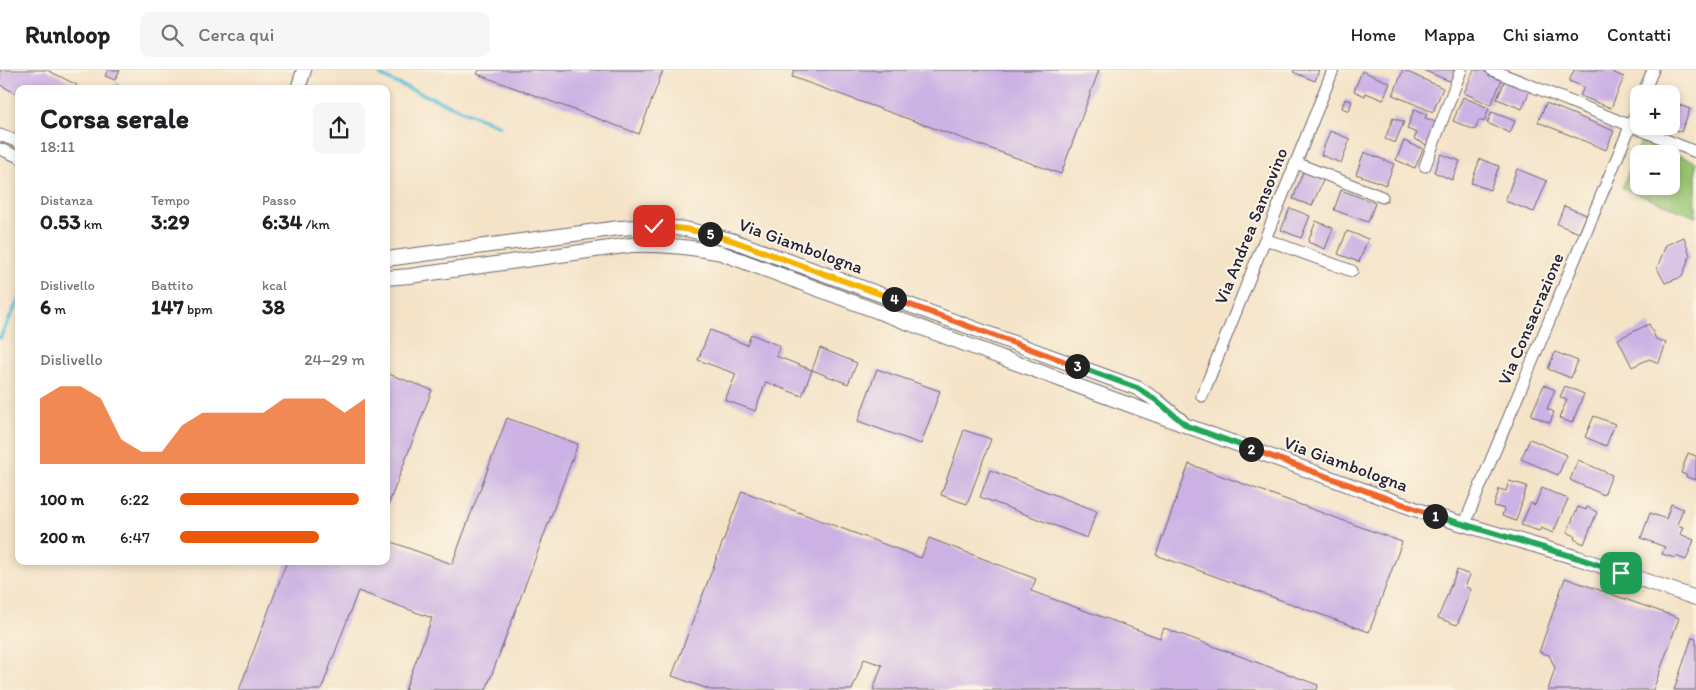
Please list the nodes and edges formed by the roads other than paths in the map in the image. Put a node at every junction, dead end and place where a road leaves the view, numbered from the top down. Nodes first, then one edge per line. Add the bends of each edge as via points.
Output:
1 (304, 70) edge
2 (1333, 70) edge
3 (1461, 70) edge
4 (1492, 70) edge
5 (1653, 70) edge
6 (299, 85) edge
7 (1647, 85) edge
8 (1630, 126) joint
9 (0, 135) edge
10 (1653, 135) edge
11 (15, 141) edge
12 (0, 149) edge
13 (1696, 152) edge
14 (15, 155) edge
15 (1296, 163) junction
16 (1425, 166) dead end
17 (1382, 197) dead end
18 (1265, 238) junction
19 (390, 258) edge
20 (1352, 271) dead end
21 (390, 278) edge
22 (859, 304) junction
23 (1202, 396) dead end
24 (1156, 400) junction
25 (1187, 426) junction
26 (1464, 525) junction
27 (1696, 598) edge

1 - 6 street
2 - 15 street, Via Andrea Sansovino
3 - 16 street
4 - 8 street
5 - 7 street
8 - 26 street, Via Consacrazione
9 - 11 street
10 - 13 street
12 - 14 street
15 - 17 street
15 - 18 street, Via Andrea Sansovino
18 - 20 street
18 - 23 street, Via Andrea Sansovino
19 - 24 street, Via Giambologna via 618,228 654,226 685,229 731,240 1137,388
21 - 22 street, Via Giambologna via 658,244 722,253
22 - 24 street, Via Giambologna via 892,310 1142,402
22 - 25 street, Via Giambologna
24 - 25 street, Via Giambologna
25 - 26 street, Via Giambologna
26 - 27 street, Via Giambologna via 1578,558

